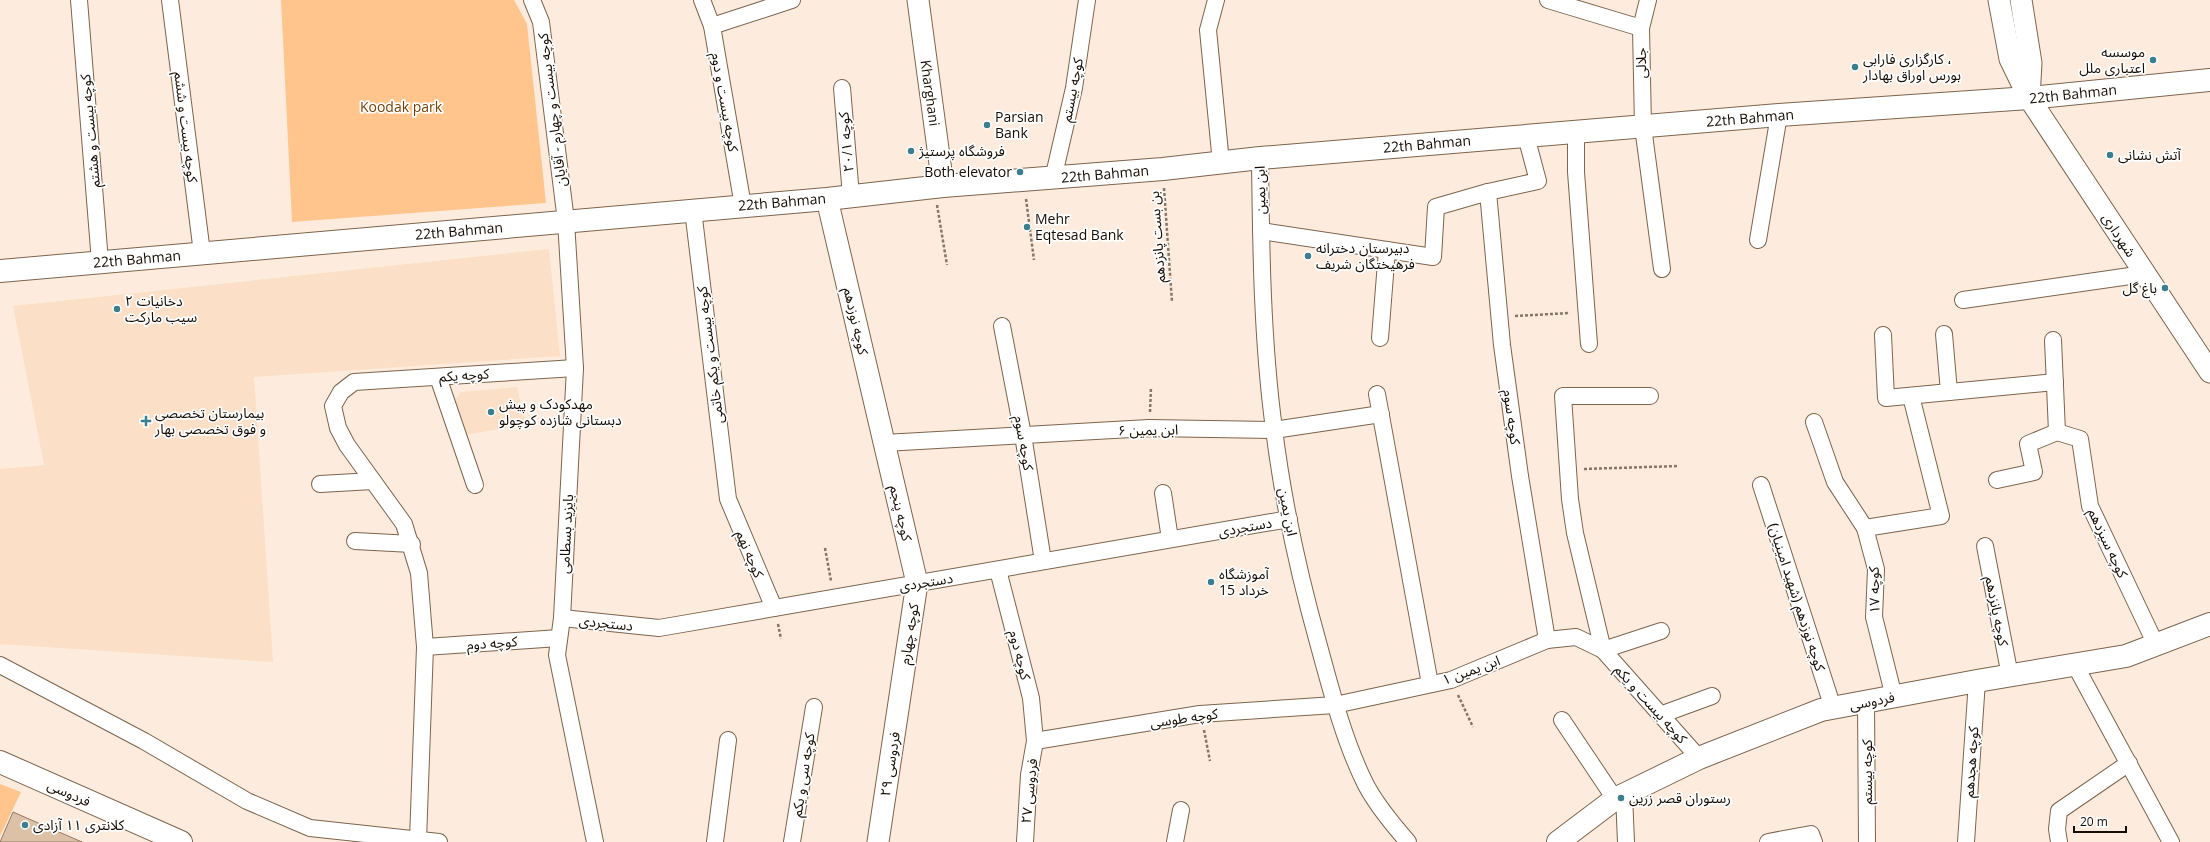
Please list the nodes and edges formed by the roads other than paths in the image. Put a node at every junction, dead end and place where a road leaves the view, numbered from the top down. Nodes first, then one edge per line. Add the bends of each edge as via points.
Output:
1 (79, 0) edge
2 (170, 0) edge
3 (532, 0) edge
4 (702, 0) edge
5 (789, 0) edge
6 (918, 0) edge
7 (1087, 0) edge
8 (1216, 0) edge
9 (1548, 0) edge
10 (1648, 0) edge
11 (1999, 0) edge
12 (2021, 0) edge
13 (712, 26) junction
14 (1641, 28) junction
15 (2210, 80) edge
16 (842, 88) dead end
17 (2028, 98) junction
18 (1779, 115) junction
19 (1643, 127) junction
20 (1576, 133) junction
21 (1526, 136) junction
22 (1260, 158) junction
23 (1221, 163) junction
24 (1053, 179) junction
25 (938, 187) junction
26 (1488, 192) junction
27 (851, 196) junction
28 (827, 199) junction
29 (742, 206) junction
30 (693, 210) junction
31 (566, 221) junction
32 (1261, 231) junction
33 (1758, 240) dead end
34 (1387, 250) junction
35 (202, 253) junction
36 (100, 262) junction
37 (1662, 269) dead end
38 (0, 271) edge
39 (2144, 274) junction
40 (1963, 300) dead end
41 (1002, 326) dead end
42 (1883, 334) dead end
43 (1944, 334) dead end
44 (1380, 338) dead end
45 (2053, 340) dead end
46 (1589, 344) dead end
47 (575, 368) junction
48 (2210, 372) edge
49 (438, 377) junction
50 (2055, 382) junction
51 (1949, 392) junction
52 (1377, 394) dead end
53 (1650, 396) dead end
54 (1911, 396) junction
55 (1381, 414) junction
56 (1814, 422) dead end
57 (1274, 430) junction
58 (2057, 432) junction
59 (1023, 435) junction
60 (884, 443) junction
61 (1997, 480) dead end
62 (373, 481) junction
63 (320, 484) dead end
64 (475, 485) dead end
65 (1761, 485) dead end
66 (1163, 492) dead end
67 (728, 499) joint
68 (1289, 519) junction
69 (1865, 528) junction
70 (1170, 540) junction
71 (355, 542) dead end
72 (412, 544) junction
73 (1985, 546) dead end
74 (1043, 561) junction
75 (998, 570) junction
76 (917, 583) junction
77 (774, 608) junction
78 (562, 618) junction
79 (2210, 624) edge
80 (1662, 631) dead end
81 (559, 638) junction
82 (1547, 640) junction
83 (2156, 645) junction
84 (425, 647) junction
85 (1603, 650) junction
86 (0, 665) edge
87 (2075, 665) junction
88 (2010, 676) junction
89 (1977, 681) junction
90 (1430, 684) junction
91 (902, 685) joint
92 (1712, 696) dead end
93 (1894, 697) junction
94 (1866, 702) junction
95 (1335, 705) junction
96 (814, 708) dead end
97 (1833, 708) junction
98 (1660, 715) junction
99 (1562, 720) dead end
100 (728, 740) dead end
101 (1035, 740) junction
102 (1699, 758) junction
103 (0, 762) edge
104 (2129, 763) junction
105 (1619, 797) junction
106 (1181, 810) dead end
107 (418, 840) junction
108 (181, 842) edge
109 (439, 842) edge
110 (596, 842) edge
111 (716, 842) edge
112 (792, 842) edge
113 (878, 842) edge
114 (1025, 842) edge
115 (1175, 842) edge
116 (1408, 842) edge
117 (1558, 842) edge
118 (1626, 842) edge
119 (1768, 842) edge
120 (1814, 842) edge
121 (1867, 842) edge
122 (1966, 842) edge
123 (2059, 842) edge
124 (2171, 842) edge

1 - 36 street, کوچه بیست و هشتم
2 - 35 street, کوچه بیست و ششم
3 - 31 street, کوچه بیست و چهارم - آقایان via 541,22
4 - 13 street, کوچه بیست و دوم
5 - 13 street
6 - 25 street, Kharghani
7 - 24 street, کوچه بیستم via 1074,88
8 - 23 street via 1208,30
9 - 14 street
10 - 14 street, جلالی
11 - 17 street, شهرداری via 2010,59
12 - 17 street via 2031,63
13 - 29 street, کوچه بیست و دوم
14 - 19 street, جلالی
15 - 17 main road, 22th Bahman
16 - 27 street, کوچه ۲۰/۱
17 - 18 main road, 22th Bahman
17 - 39 street, شهرداری
18 - 19 main road, 22th Bahman
18 - 33 street
19 - 20 main road, 22th Bahman
19 - 37 street, جلالی
20 - 21 main road, 22th Bahman
20 - 46 street via 1576,172
21 - 22 main road, 22th Bahman
21 - 26 street via 1538,181
22 - 23 main road, 22th Bahman
22 - 32 street, ابن یمین
23 - 24 main road, 22th Bahman
24 - 25 main road, 22th Bahman
25 - 27 main road, 22th Bahman
26 - 34 street via 1436,208 1433,257
26 - 82 street, کوچه سوم via 1498,317 1520,476
27 - 28 main road, 22th Bahman
28 - 29 main road, 22th Bahman
28 - 60 street, کوچه نوزدهم
29 - 30 main road, 22th Bahman
30 - 31 main road, 22th Bahman
30 - 67 street, کوچه بیست و یکم خاتمی
31 - 35 main road, 22th Bahman
31 - 47 street, بایزید بسطامی
32 - 34 street
32 - 57 street, ابن یمین via 1269,386
34 - 44 street
35 - 36 main road, 22th Bahman
36 - 38 main road, 22th Bahman
39 - 40 street
39 - 48 street, شهرداری
41 - 59 street, کوچه سوم
42 - 54 street via 1886,398
43 - 51 street
45 - 50 street
47 - 49 street, کوچه یکم
47 - 78 street, بایزید بسطامی
49 - 62 street, کوچه یکم via 354,382 342,392 334,406 338,428
49 - 64 street
50 - 51 street
50 - 58 street
51 - 54 street
52 - 55 street
53 - 85 street via 1563,396 1575,533
54 - 69 street via 1941,516
55 - 57 street, ابن یمین ۶
55 - 90 street
56 - 69 street, ۱۷ کوچه via 1835,482
57 - 59 street, ابن یمین ۶ via 1149,428
57 - 68 street, ابن یمین
58 - 61 street via 2028,444 2034,472
58 - 83 street, کوچه سیزدهم via 2080,439 2090,506
59 - 60 street
59 - 74 street, کوچه سوم
60 - 76 street, کوچه پنجم
62 - 63 street
62 - 72 street via 404,524
65 - 97 street, کوچه نوزدهم (شهید امینیان)
66 - 70 street
67 - 77 street, کوچه نهم
68 - 70 street, دستجردی
68 - 95 street, ابن یمین via 1309,610
69 - 93 street, ۱۷ کوچه via 1876,569 1874,617
70 - 74 street, دستجردی
71 - 72 street
72 - 84 street via 419,573
73 - 88 street, کوچه پانزدهم
74 - 75 street, دستجردی
75 - 76 street, دستجردی
75 - 101 street, کوچه دوم via 1031,698
76 - 77 street, دستجردی
76 - 91 street, کوچه چهارم
77 - 78 street, دستجردی via 659,628
78 - 81 street, بایزید بسطامی
79 - 83 main road, فردوسی
80 - 85 street
81 - 84 street, کوچه دوم
81 - 110 street, بایزید بسطامی via 557,655
82 - 85 street, ابن یمین ۱ via 1576,636
82 - 90 street, ابن یمین ۱ via 1451,680
83 - 87 main road, فردوسی via 2126,656
84 - 107 street
85 - 98 street, کوچه بیست و یکم
86 - 107 street via 144,741 247,801 310,828
87 - 88 main road, فردوسی
87 - 104 street
88 - 89 main road, فردوسی
89 - 93 main road, فردوسی
89 - 122 street, کوچه هجدهم
90 - 95 street, ابن یمین ۱
91 - 113 street, فردوسی ۲۹
92 - 98 street
93 - 94 main road, فردوسی
94 - 97 main road, فردوسی
94 - 121 street, کوچه بیستم
95 - 101 street, کوچه طوسی via 1200,714
95 - 116 street, ابن یمین via 1364,782
96 - 112 street, کوچه سی و یکم
97 - 102 main road, فردوسی via 1821,710
98 - 102 street, کوچه بیست و یکم
99 - 105 street
100 - 111 street
101 - 114 street, فردوسی ۲۷
102 - 105 main road, فردوسی
103 - 108 main road, فردوسی
104 - 123 street via 2059,811
104 - 124 street
105 - 117 main road, فردوسی
105 - 118 street
106 - 115 street
107 - 109 street
119 - 120 street via 1811,834

